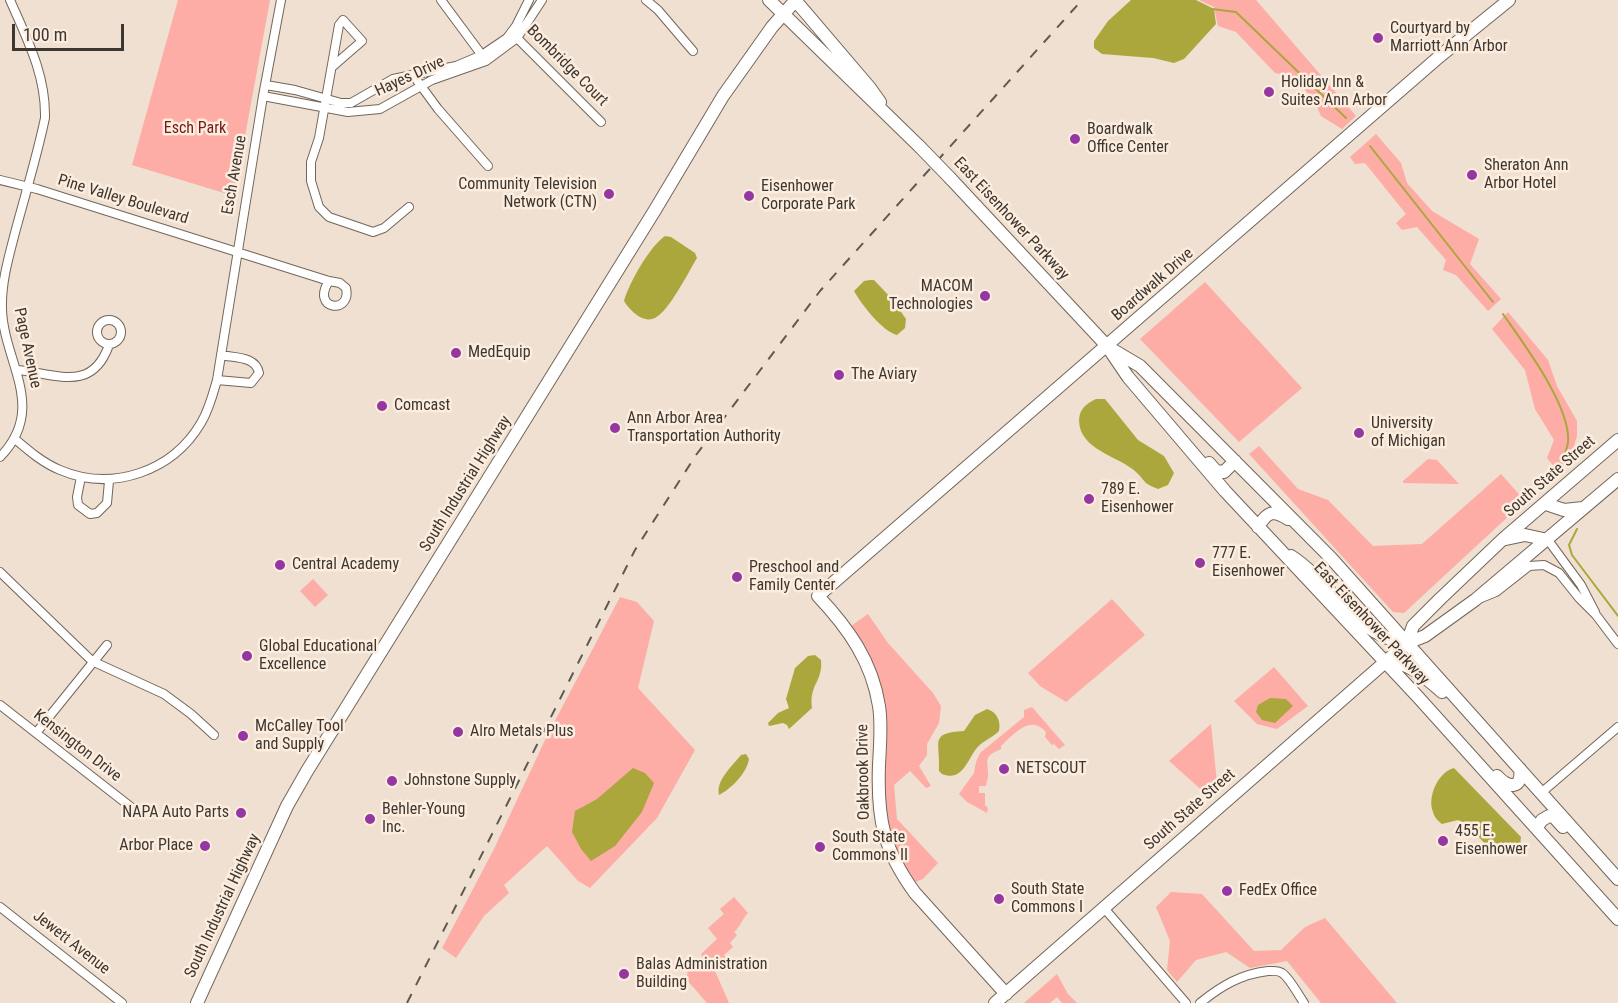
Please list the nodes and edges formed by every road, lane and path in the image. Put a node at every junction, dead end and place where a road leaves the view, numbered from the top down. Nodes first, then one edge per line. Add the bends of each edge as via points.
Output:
1 (10, 0) edge
2 (281, 0) edge
3 (441, 0) edge
4 (529, 0) edge
5 (542, 0) edge
6 (646, 0) edge
7 (768, 0) edge
8 (795, 0) edge
9 (1509, 0) edge
10 (783, 14) junction
11 (515, 35) junction
12 (693, 51) dead end
13 (484, 58) junction
14 (332, 67) junction
15 (412, 75) junction
16 (266, 85) junction
17 (420, 86) junction
18 (263, 96) junction
19 (327, 98) junction
20 (325, 108) junction
21 (889, 115) junction
22 (601, 122) dead end
23 (488, 166) dead end
24 (0, 180) edge
25 (28, 186) junction
26 (409, 207) dead end
27 (237, 252) junction
28 (329, 281) dead end
29 (110, 345) dead end
30 (1107, 346) junction
31 (221, 356) junction
32 (18, 370) junction
33 (217, 380) junction
34 (1175, 432) junction
35 (15, 439) junction
36 (1618, 440) edge
37 (0, 457) edge
38 (1235, 461) junction
39 (81, 477) junction
40 (109, 480) junction
41 (1615, 480) edge
42 (1545, 504) junction
43 (1583, 508) junction
44 (1258, 527) junction
45 (1503, 539) junction
46 (1548, 540) junction
47 (1275, 546) junction
48 (0, 572) edge
49 (818, 596) joint
50 (1476, 600) junction
51 (1384, 615) junction
52 (1596, 615) junction
53 (1407, 643) junction
54 (1618, 644) edge
55 (107, 645) dead end
56 (92, 661) junction
57 (1385, 662) junction
58 (1418, 698) junction
59 (0, 705) edge
60 (1618, 727) edge
61 (36, 733) junction
62 (214, 735) dead end
63 (1507, 755) junction
64 (1520, 769) junction
65 (1541, 793) junction
66 (136, 812) dead end
67 (1539, 831) junction
68 (1559, 853) junction
69 (1618, 879) edge
70 (1618, 884) edge
71 (0, 907) edge
72 (1618, 907) edge
73 (1104, 908) junction
74 (1618, 919) edge
75 (1006, 994) junction
76 (123, 1003) edge
77 (197, 1003) edge
78 (995, 1003) edge
79 (1186, 1003) edge
80 (1200, 1003) edge
81 (1304, 1003) edge

1 - 25 street, Page Avenue via 36,58 45,102 44,125
2 - 16 street, Esch Avenue
3 - 13 street
4 - 11 street, Hayes Drive
5 - 11 street, Hayes Drive
6 - 12 street
7 - 10 main road, East Eisenhower Parkway
8 - 10 main road, South Industrial Highway
8 - 21 main road, East Eisenhower Parkway
9 - 30 main road, Boardwalk Drive
10 - 21 main road, East Eisenhower Parkway
10 - 77 main road, South Industrial Highway via 723,96 307,771 287,806
11 - 13 street, Hayes Drive
11 - 22 street, Bombridge Court
13 - 15 street, Hayes Drive
13 - 17 street, Hayes Drive
14 - 14 street via 339,25 343,20 362,41
14 - 19 street
15 - 17 street
15 - 19 street, Hayes Drive via 393,80 351,103
16 - 18 street, Esch Avenue
16 - 19 street, Hayes Drive
17 - 20 street, Hayes Drive via 380,109 348,112
17 - 23 street
18 - 20 street, Hayes Drive
18 - 27 street, Esch Avenue
19 - 20 street
20 - 26 street via 311,162 311,182 319,207 329,217 373,232
21 - 30 main road, East Eisenhower Parkway, bridge
24 - 25 street, Pine Valley Boulevard
25 - 27 street, Pine Valley Boulevard
25 - 32 street, Page Avenue via 2,297 7,340
27 - 28 street, Pine Valley Boulevard
27 - 31 street, Esch Avenue
29 - 32 street via 100,365 79,376
30 - 34 main road, East Eisenhower Parkway
30 - 38 main road, East Eisenhower Parkway via 1140,366
30 - 49 main road, Boardwalk Drive
31 - 33 street, Esch Avenue
31 - 33 street via 249,360 260,373 251,383
32 - 35 street, Page Avenue via 22,407
33 - 40 street, Esch Avenue via 203,421 171,457 149,470
34 - 38 main road via 1188,439 1216,471 1224,472
34 - 44 main road, East Eisenhower Parkway
35 - 37 street, Page Avenue
35 - 39 street, Esch Avenue via 41,460
36 - 42 main road, South State Street
38 - 51 main road, East Eisenhower Parkway
39 - 40 street, Esch Avenue
39 - 40 street via 78,505 90,514 98,513 107,503
41 - 43 main road, South State Street
42 - 43 main road via 1564,510
42 - 45 main road, South State Street
43 - 46 main road, South State Street
44 - 47 main road, East Eisenhower Parkway
44 - 51 main road via 1271,513 1287,519 1357,593
45 - 46 main road via 1525,535
45 - 53 main road, South State Street via 1413,626
46 - 50 main road, South State Street
46 - 52 street via 1581,585
47 - 53 main road via 1305,565 1365,624 1385,638
47 - 57 main road, East Eisenhower Parkway
48 - 56 street
49 - 75 main road, Oakbrook Drive via 853,637 875,686 880,729 878,800 889,851 915,893
50 - 52 street via 1496,592 1529,566 1544,565 1558,573
50 - 53 main road, South State Street via 1425,636
51 - 53 main road, East Eisenhower Parkway
52 - 54 street
53 - 57 main road, South State Street
53 - 63 main road, East Eisenhower Parkway
55 - 56 street
56 - 61 street
56 - 62 street via 164,694
57 - 58 main road, East Eisenhower Parkway
57 - 63 main road via 1400,663 1433,684 1485,739
57 - 73 main road, South State Street
58 - 64 main road via 1437,709 1503,783 1514,785 1519,781
58 - 67 main road, East Eisenhower Parkway
59 - 61 street, Kensington Drive
60 - 65 street
61 - 66 street, Kensington Drive
63 - 64 main road, East Eisenhower Parkway
64 - 65 main road, East Eisenhower Parkway
65 - 69 main road, East Eisenhower Parkway
67 - 68 main road, East Eisenhower Parkway
67 - 70 main road via 1542,820 1554,817
68 - 72 main road via 1583,868
68 - 74 main road, East Eisenhower Parkway
71 - 76 street, Jewett Avenue
73 - 75 main road, South State Street
73 - 79 street
75 - 78 main road, South State Street
80 - 81 street via 1241,977 1275,971 1283,973

